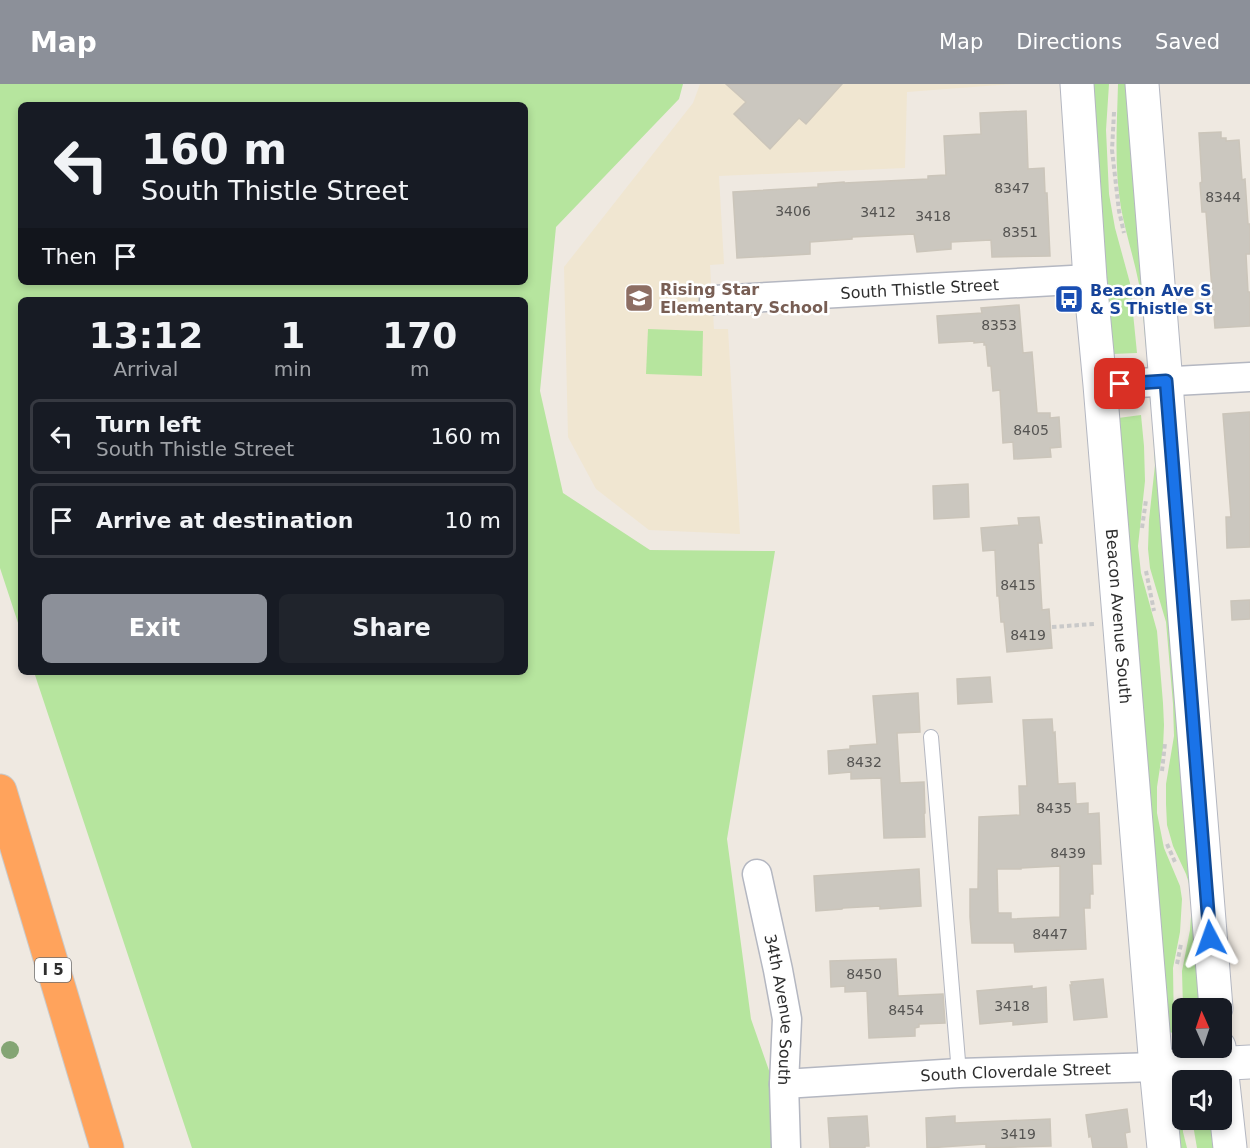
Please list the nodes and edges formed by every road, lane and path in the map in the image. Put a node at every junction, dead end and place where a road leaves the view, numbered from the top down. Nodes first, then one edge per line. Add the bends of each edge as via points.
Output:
1 (1077, 84) edge
2 (1142, 84) edge
3 (1090, 279) junction
4 (714, 300) dead end
5 (1250, 377) edge
6 (1166, 381) junction
7 (1100, 385) junction
8 (1101, 624) dead end
9 (1052, 627) dead end
10 (931, 737) dead end
11 (0, 791) edge
12 (758, 874) dead end
13 (1215, 998) edge
14 (1230, 1058) edge
15 (1156, 1067) junction
16 (959, 1072) junction
17 (784, 1084) junction
18 (107, 1148) edge
19 (786, 1148) edge
20 (1164, 1148) edge
21 (1230, 1148) edge

1 - 3 main road, Beacon Avenue South
2 - 6 main road
3 - 4 street, South Thistle Street
3 - 7 main road, Beacon Avenue South
5 - 6 street
6 - 7 street
6 - 13 main road
7 - 15 main road, Beacon Avenue South
8 - 9 path
10 - 16 lane
11 - 18 highway, I 5
12 - 17 street, 34th Avenue South via 787,1019
14 - 15 main road, South Cloverdale Street
14 - 21 main road
15 - 16 street, South Cloverdale Street
15 - 20 main road, Beacon Avenue South
16 - 17 street, South Cloverdale Street
17 - 19 street, 34th Avenue South

